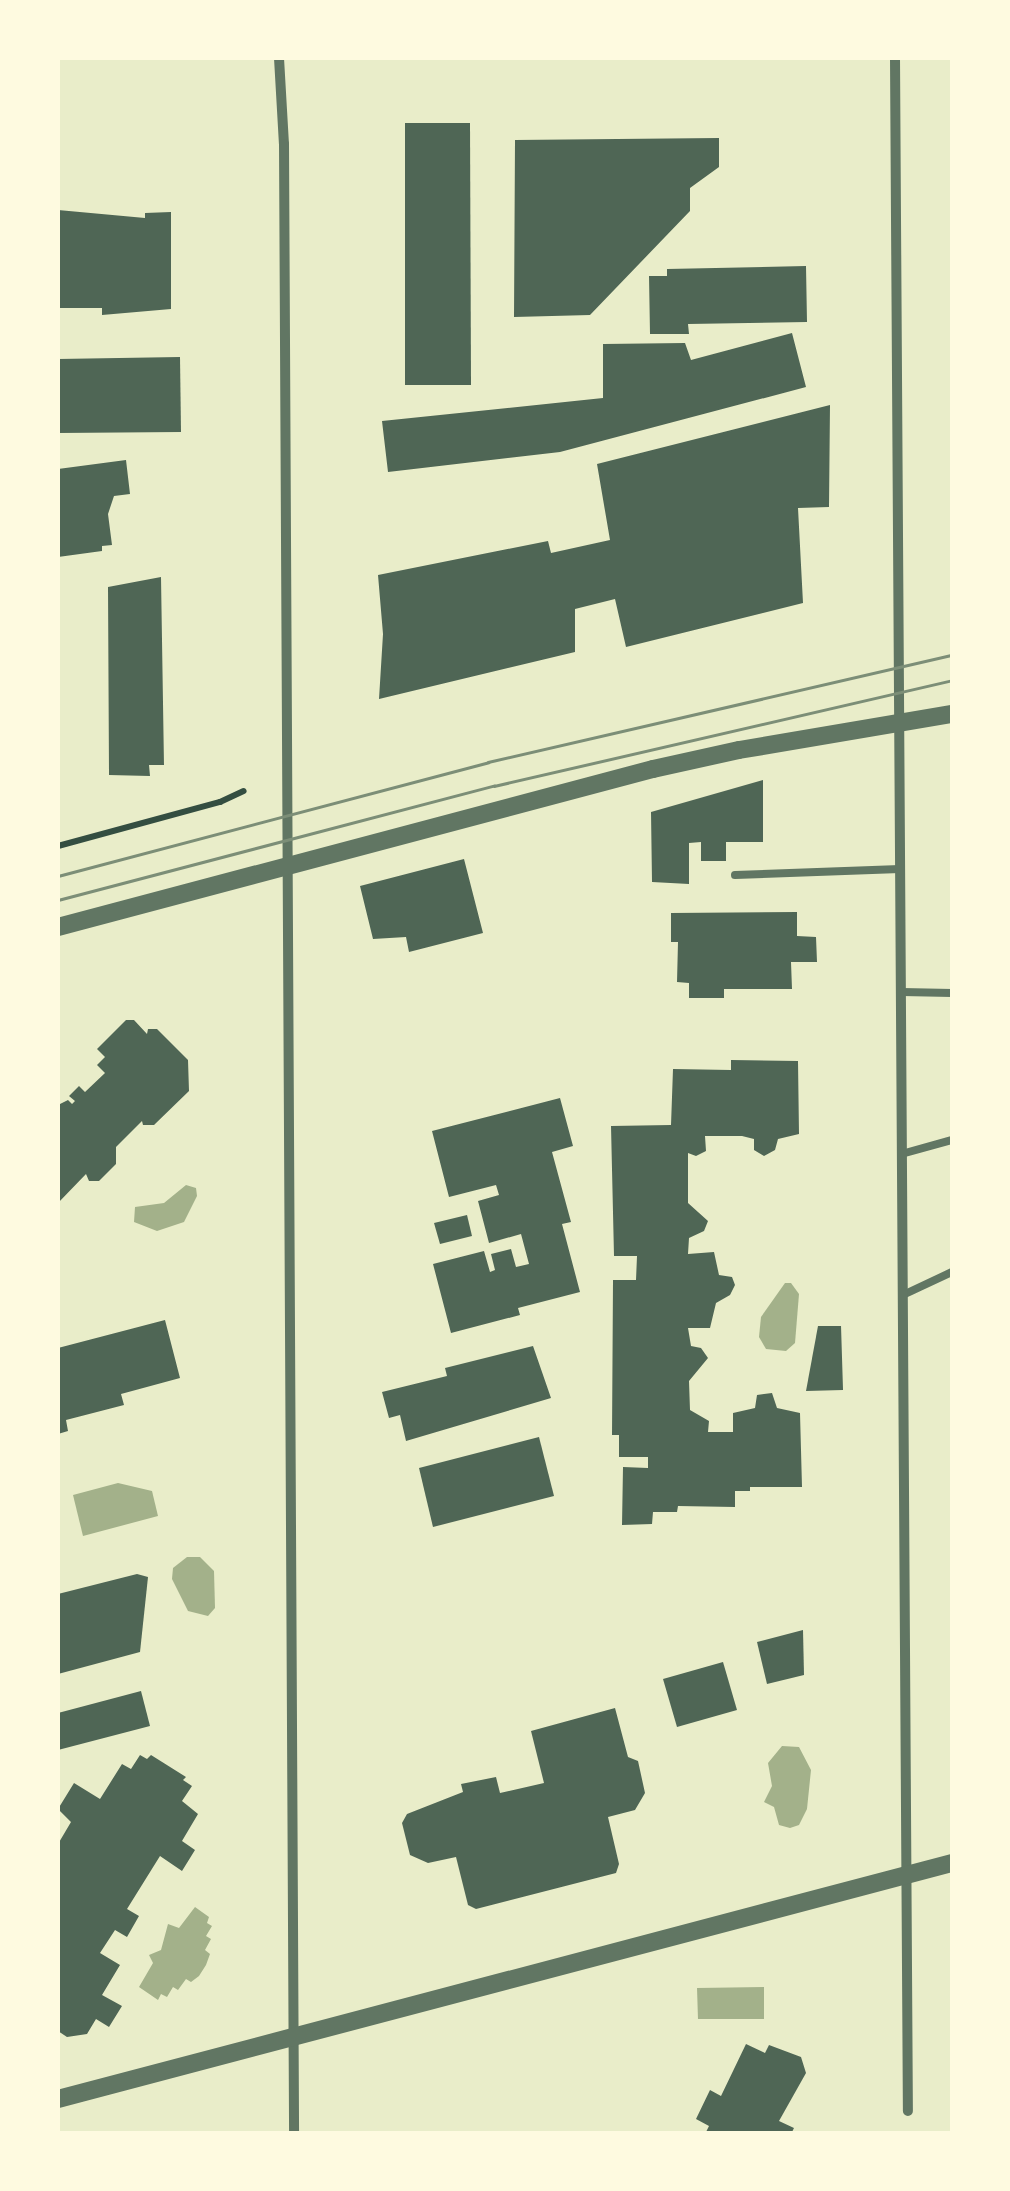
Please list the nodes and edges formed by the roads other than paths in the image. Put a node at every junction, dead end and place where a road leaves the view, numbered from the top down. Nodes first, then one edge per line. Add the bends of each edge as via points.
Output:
1 (279, 58) edge
2 (895, 58) edge
3 (952, 714) edge
4 (899, 725) junction
5 (287, 867) junction
6 (900, 869) junction
7 (735, 875) dead end
8 (58, 927) edge
9 (902, 992) junction
10 (952, 993) edge
11 (952, 1140) edge
12 (904, 1153) junction
13 (952, 1272) edge
14 (906, 1294) junction
15 (952, 1862) edge
16 (909, 1873) junction
17 (293, 2040) junction
18 (58, 2098) edge
19 (908, 2111) dead end
20 (294, 2134) edge

1 - 5 street
2 - 4 street
3 - 4 street
4 - 5 street via 653,769
4 - 6 street
5 - 8 street
5 - 17 street
6 - 7 lane
6 - 9 street
9 - 10 lane
9 - 12 street
11 - 12 lane
12 - 14 street
13 - 14 lane
14 - 16 street
15 - 16 street
16 - 17 street
16 - 19 street
17 - 18 street
17 - 20 street

